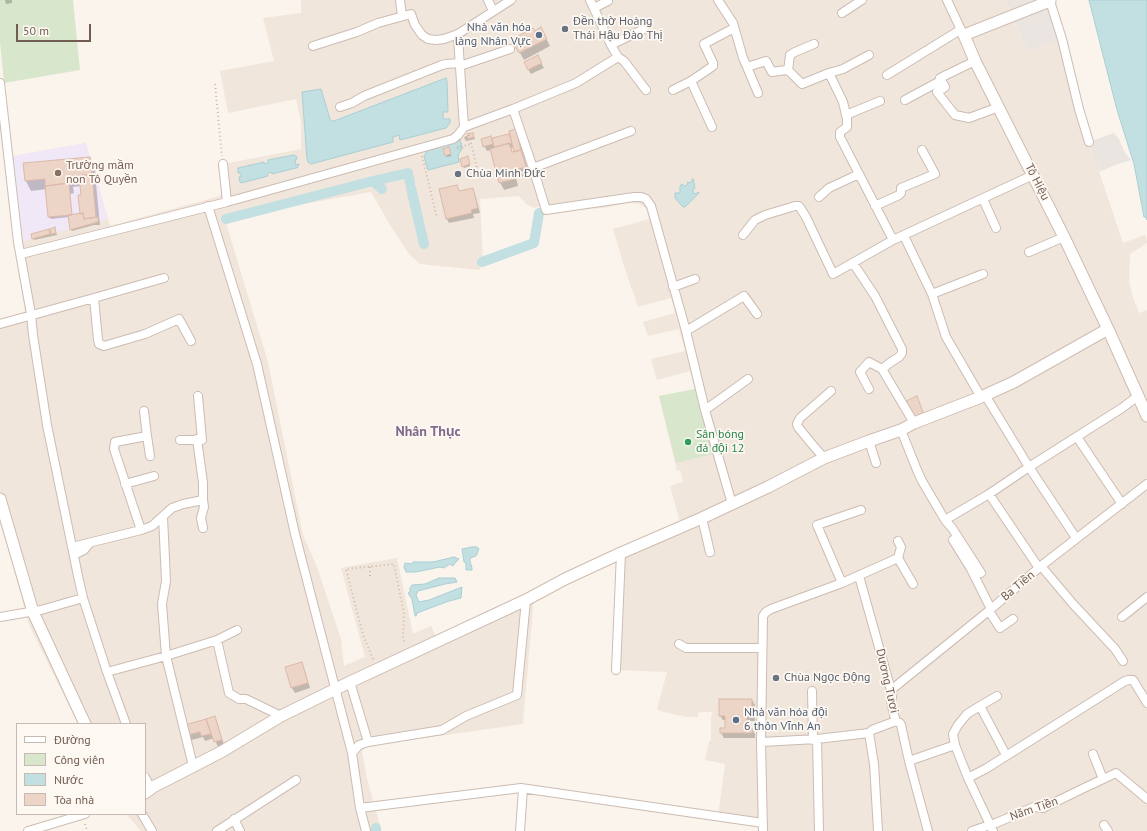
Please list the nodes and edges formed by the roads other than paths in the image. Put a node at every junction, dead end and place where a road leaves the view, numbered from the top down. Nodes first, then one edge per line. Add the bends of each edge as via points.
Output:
1 (400, 0) edge
2 (488, 0) edge
3 (511, 0) edge
4 (590, 0) edge
5 (718, 0) edge
6 (862, 0) edge
7 (947, 0) edge
8 (608, 1) edge
9 (1050, 1) edge
10 (594, 8) junction
11 (493, 11) junction
12 (842, 12) dead end
13 (402, 16) junction
14 (734, 28) junction
15 (644, 29) dead end
16 (962, 33) junction
17 (458, 34) junction
18 (814, 44) dead end
19 (611, 45) junction
20 (313, 46) dead end
21 (510, 48) dead end
22 (869, 55) dead end
23 (618, 57) junction
24 (975, 61) junction
25 (460, 65) junction
26 (747, 67) junction
27 (788, 72) junction
28 (829, 73) junction
29 (887, 75) dead end
30 (942, 80) junction
31 (691, 81) junction
32 (0, 83) edge
33 (646, 90) dead end
34 (673, 90) dead end
35 (758, 93) dead end
36 (905, 100) dead end
37 (880, 101) dead end
38 (340, 107) dead end
39 (999, 107) junction
40 (513, 109) junction
41 (846, 115) junction
42 (464, 127) junction
43 (712, 127) dead end
44 (631, 130) dead end
45 (1088, 142) dead end
46 (922, 150) dead end
47 (222, 164) road end
48 (533, 168) junction
49 (859, 174) junction
50 (1033, 175) junction
51 (819, 197) dead end
52 (983, 198) junction
53 (227, 202) junction
54 (208, 206) junction
55 (875, 206) junction
56 (996, 228) dead end
57 (743, 235) dead end
58 (904, 236) junction
59 (1064, 236) junction
60 (893, 240) junction
61 (1029, 252) dead end
62 (20, 254) junction
63 (853, 263) junction
64 (983, 274) dead end
65 (164, 278) dead end
66 (695, 279) dead end
67 (673, 287) junction
68 (932, 294) junction
69 (94, 298) junction
70 (31, 314) junction
71 (757, 314) dead end
72 (0, 324) edge
73 (1108, 329) junction
74 (686, 331) junction
75 (191, 341) dead end
76 (882, 369) junction
77 (748, 379) dead end
78 (869, 389) dead end
79 (830, 391) dead end
80 (198, 396) dead end
81 (983, 396) junction
82 (1138, 396) junction
83 (705, 410) junction
84 (144, 411) dead end
85 (1147, 416) edge
86 (914, 423) junction
87 (901, 430) junction
88 (147, 436) junction
89 (1077, 437) junction
90 (197, 439) junction
91 (180, 440) dead end
92 (868, 441) junction
93 (150, 456) dead end
94 (824, 458) junction
95 (876, 463) dead end
96 (1028, 467) junction
97 (154, 476) dead end
98 (125, 484) junction
99 (1147, 484) edge
100 (989, 494) junction
101 (0, 499) edge
102 (203, 500) junction
103 (732, 504) junction
104 (1122, 504) junction
105 (861, 510) dead end
106 (163, 517) junction
107 (702, 518) junction
108 (945, 520) junction
109 (203, 528) dead end
110 (141, 530) junction
111 (1076, 538) junction
112 (953, 539) dead end
113 (898, 541) dead end
114 (87, 546) junction
115 (72, 547) junction
116 (710, 552) dead end
117 (621, 553) junction
118 (74, 555) junction
119 (898, 558) junction
120 (1040, 567) junction
121 (981, 573) dead end
122 (859, 576) junction
123 (842, 583) junction
124 (913, 584) dead end
125 (83, 598) junction
126 (1147, 598) edge
127 (526, 600) junction
128 (990, 610) junction
129 (33, 612) junction
130 (0, 617) edge
131 (1122, 618) dead end
132 (1013, 619) dead end
133 (237, 630) dead end
134 (217, 640) junction
135 (679, 644) dead end
136 (762, 648) junction
137 (166, 656) junction
138 (1123, 661) dead end
139 (616, 670) dead end
140 (107, 672) junction
141 (350, 682) junction
142 (335, 690) junction
143 (892, 690) junction
144 (812, 691) dead end
145 (997, 696) dead end
146 (1147, 703) edge
147 (980, 706) junction
148 (280, 716) junction
149 (896, 721) junction
150 (85, 723) edge
151 (126, 723) edge
152 (869, 733) junction
153 (815, 740) junction
154 (368, 742) junction
155 (761, 742) junction
156 (955, 745) junction
157 (352, 753) junction
158 (1093, 754) dead end
159 (1006, 755) junction
160 (909, 761) junction
161 (193, 766) junction
162 (968, 778) junction
163 (1103, 779) junction
164 (296, 780) dead end
165 (523, 789) junction
166 (148, 791) edge
167 (1147, 799) edge
168 (360, 808) junction
169 (82, 815) edge
170 (143, 815) edge
171 (234, 820) junction
172 (763, 827) edge
173 (992, 828) edge
174 (28, 831) edge
175 (152, 831) edge
176 (217, 831) edge
177 (240, 831) edge
178 (366, 831) edge
179 (520, 831) edge
180 (819, 831) edge
181 (878, 831) edge
182 (928, 831) edge
183 (972, 831) edge

1 - 13 street
2 - 11 street
3 - 11 street
4 - 10 street
5 - 14 street
6 - 12 street
7 - 16 street
8 - 10 street
9 - 16 street
9 - 45 street
10 - 19 street
11 - 17 street
13 - 17 street via 411,14 422,36 428,39 444,39
13 - 20 street
14 - 26 street
14 - 31 street via 704,44 714,66
15 - 19 street
16 - 24 street, Tô Hiệu
16 - 29 street
17 - 25 street
18 - 27 street via 790,55
19 - 23 street
21 - 25 street
22 - 28 street via 843,69
23 - 33 street
23 - 40 street via 576,83
24 - 30 street via 940,78
24 - 39 street, Tô Hiệu
25 - 38 street via 442,65
25 - 42 street
26 - 27 street via 766,61 772,72
26 - 35 street
27 - 28 street via 802,84
28 - 41 street via 843,102
30 - 36 street
30 - 39 street via 945,87 937,92 955,114 969,118
31 - 34 street
31 - 43 street
32 - 62 street
37 - 41 street
39 - 50 street, Tô Hiệu
40 - 42 street
40 - 48 street
41 - 49 street via 847,127 840,132 840,137
42 - 53 street via 453,139
44 - 48 street
46 - 55 street via 935,174 901,188 899,195
47 - 53 street
48 - 67 street via 546,210 634,197 646,199 653,211
49 - 51 street via 829,188
49 - 55 street
50 - 52 street
50 - 59 street, Tô Hiệu
52 - 56 street
52 - 58 street
53 - 54 street
54 - 62 street
54 - 142 street via 257,364 295,534
55 - 60 street
57 - 63 street via 756,220 765,215 799,206 833,274
58 - 60 street
58 - 68 street
59 - 61 street
59 - 73 street, Tô Hiệu
60 - 63 street
62 - 70 street
63 - 76 street via 875,296 902,349 899,357
64 - 68 street
65 - 69 street
66 - 67 street
67 - 74 street
68 - 81 street via 946,337
69 - 70 street
69 - 75 street via 99,344 104,346 145,334 179,319
70 - 72 street
70 - 115 street via 48,425
71 - 74 street via 744,296 711,321
73 - 81 street via 1014,382
73 - 82 street, Tô Hiệu
74 - 83 street
76 - 78 street via 869,362 860,372
76 - 86 street
77 - 83 street
79 - 94 street via 800,418 797,424
80 - 90 street via 202,440
81 - 86 street
81 - 96 street
82 - 85 street, Tô Hiệu
82 - 89 street
83 - 103 street
84 - 88 street
86 - 87 street
87 - 92 street
87 - 108 street via 917,470
88 - 93 street
88 - 98 street via 115,442 114,449
89 - 96 street
89 - 104 street
90 - 91 street
90 - 102 street
92 - 94 street
92 - 95 street
94 - 103 street
96 - 100 street
96 - 111 street
97 - 98 street
98 - 110 street
99 - 104 street, Ba Tiền
100 - 108 street
100 - 120 street
101 - 129 street
102 - 106 street via 172,508
102 - 109 street
103 - 107 street
104 - 111 street, Ba Tiền
105 - 123 street via 817,525
106 - 110 street via 152,526
106 - 137 street via 166,581 162,604
107 - 116 street
107 - 117 street
108 - 121 street
110 - 114 street
111 - 120 street, Ba Tiền
112 - 128 street via 971,569
113 - 119 street via 901,547
114 - 115 street
114 - 118 street
115 - 118 street
117 - 127 street
117 - 139 street
118 - 125 street
119 - 122 street
119 - 124 street
120 - 128 street, Ba Tiền
120 - 138 street
122 - 123 street
122 - 143 street, Dương Tươi
123 - 136 street via 766,612 762,618
125 - 129 street
125 - 140 street
126 - 131 street
127 - 141 street
127 - 154 street via 517,694 466,716 442,730
128 - 132 street via 1000,628
128 - 143 street, Ba Tiền
129 - 130 street
129 - 150 street
133 - 134 street
134 - 137 street
134 - 148 street via 229,693
135 - 136 street via 686,648
136 - 155 street
137 - 140 street
137 - 161 street
140 - 151 street
141 - 142 street
141 - 154 street
142 - 148 street
142 - 157 street
143 - 149 street, Dương Tươi via 891,701
144 - 153 street
145 - 147 street
146 - 159 street via 1137,685 1133,680 1129,680
147 - 156 street via 967,714 958,725 953,734
147 - 159 street
148 - 161 street
149 - 152 street
149 - 160 street, Dương Tươi via 901,725
152 - 153 street
152 - 181 street via 874,764
153 - 155 street
153 - 180 street
154 - 157 street via 359,745
155 - 172 street
156 - 160 street
156 - 162 street
157 - 168 street
158 - 163 street
159 - 162 street
160 - 182 street, Dương Tươi
161 - 166 street
162 - 173 street
163 - 167 street, Năm Tiền via 1116,773
163 - 173 street, Năm Tiền via 1043,808 1034,807
164 - 171 street
165 - 168 street
165 - 172 street
165 - 179 street
168 - 178 street
169 - 174 street
170 - 175 street
171 - 176 street
171 - 177 street
173 - 183 street, Năm Tiền

